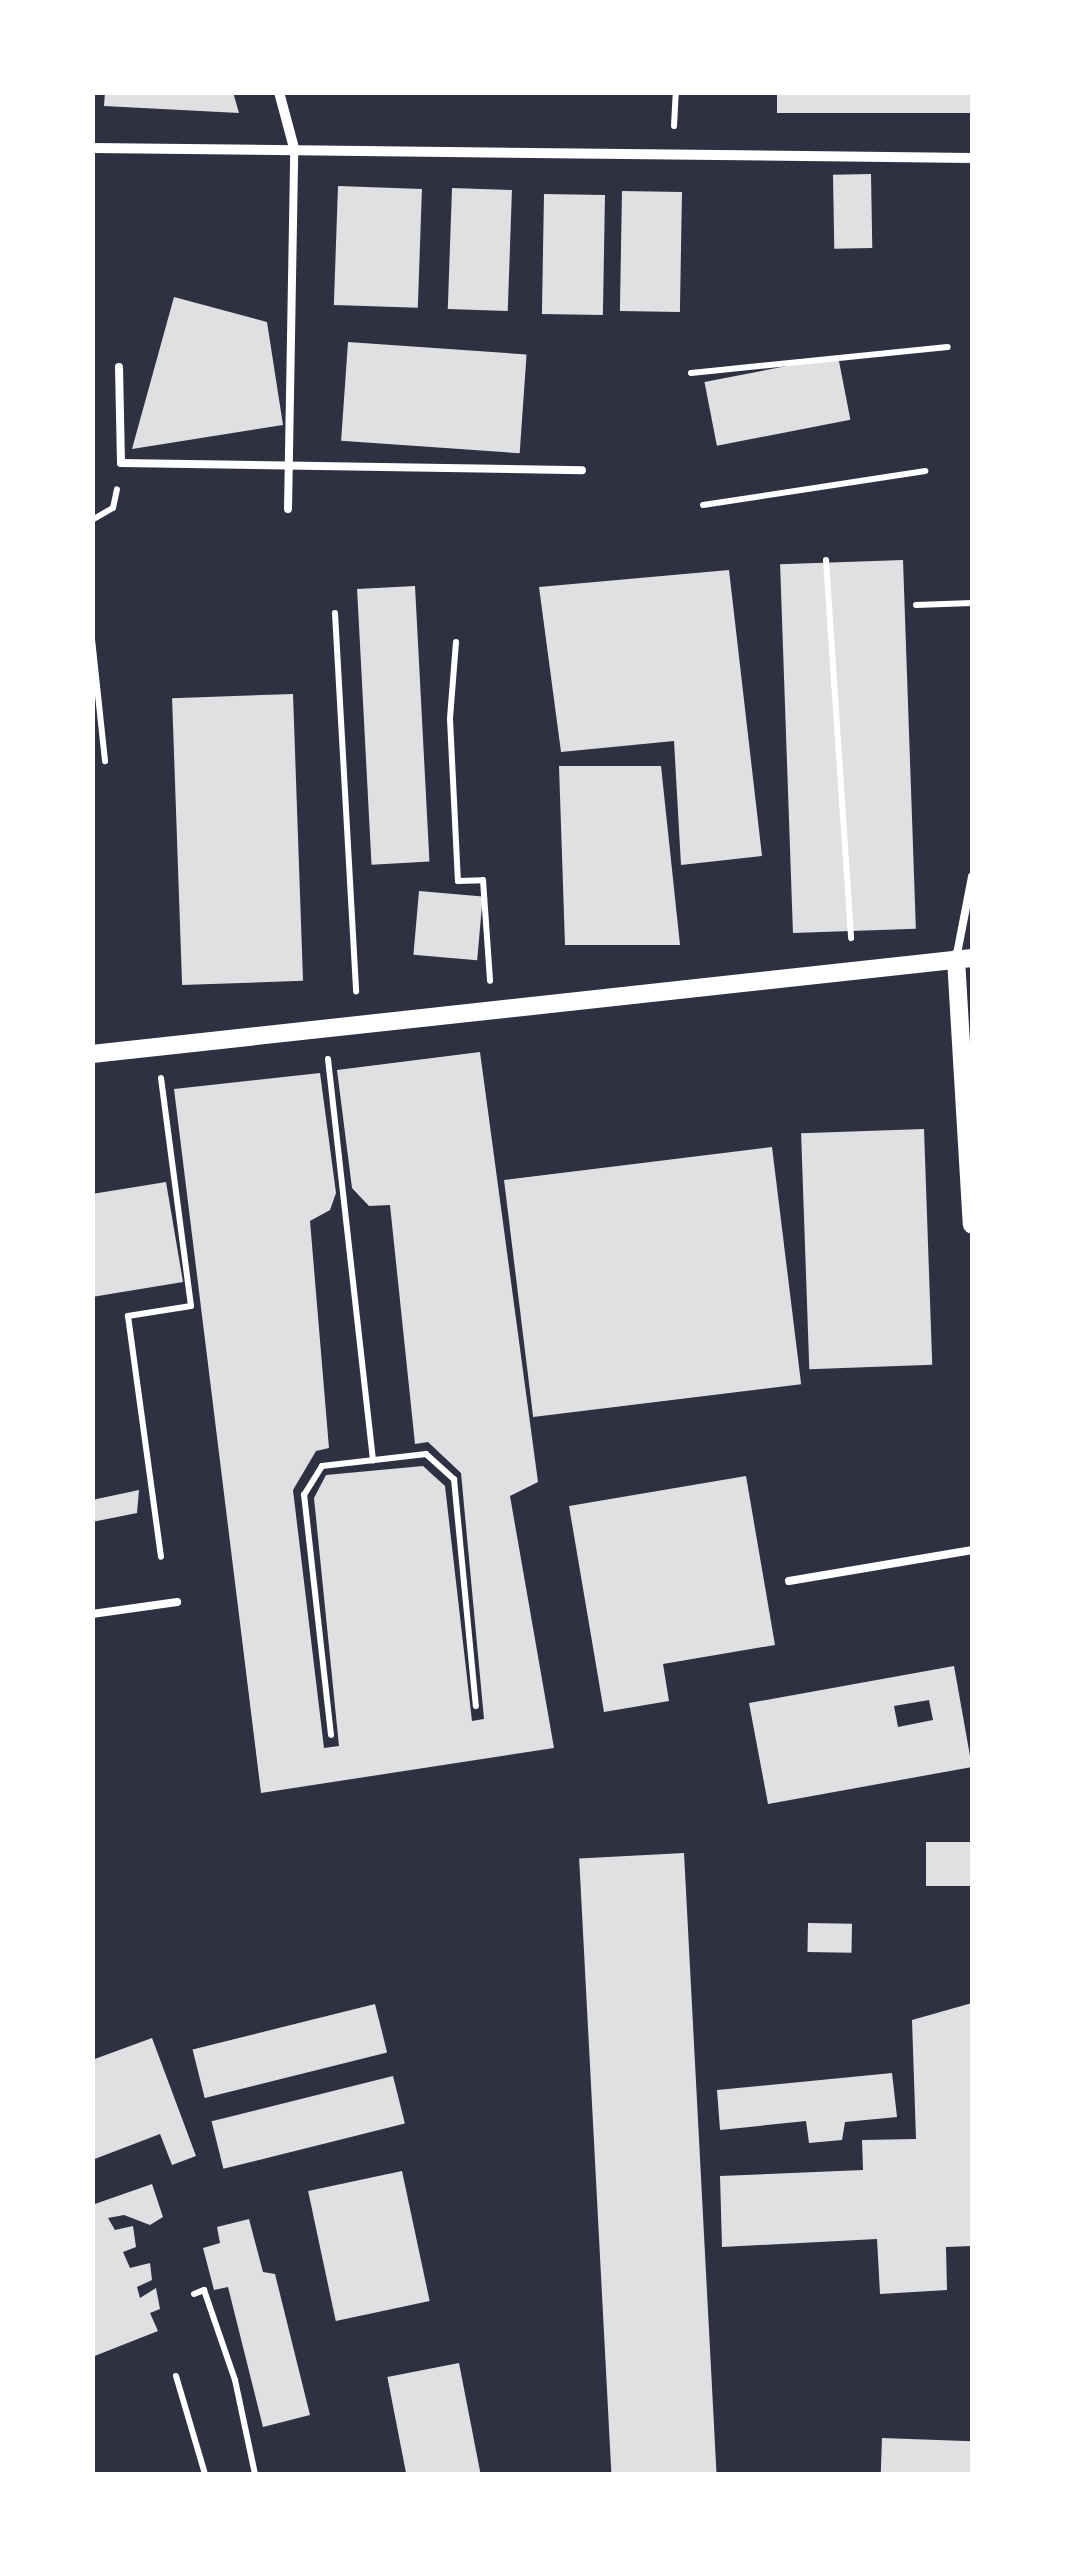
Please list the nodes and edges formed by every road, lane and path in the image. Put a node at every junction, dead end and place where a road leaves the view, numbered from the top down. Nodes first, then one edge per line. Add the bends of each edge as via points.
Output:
1 (279, 92) edge
2 (92, 148) edge
3 (294, 148) junction
4 (972, 158) edge
5 (948, 346) dead end
6 (119, 367) dead end
7 (691, 373) dead end
8 (121, 463) junction
9 (286, 470) junction
10 (582, 470) dead end
11 (925, 471) dead end
12 (704, 504) dead end
13 (288, 509) dead end
14 (92, 520) edge
15 (826, 560) dead end
16 (972, 603) edge
17 (916, 606) dead end
18 (334, 613) dead end
19 (92, 639) edge
20 (456, 642) dead end
21 (105, 761) dead end
22 (972, 877) edge
23 (964, 958) edge
24 (852, 970) junction
25 (492, 1010) junction
26 (358, 1025) junction
27 (324, 1028) junction
28 (156, 1048) junction
29 (92, 1054) edge
30 (972, 1225) edge
31 (373, 1460) junction
32 (972, 1550) edge
33 (162, 1557) dead end
34 (789, 1581) dead end
35 (176, 1602) dead end
36 (92, 1614) edge
37 (476, 1706) dead end
38 (332, 1735) dead end
39 (194, 2294) dead end
40 (176, 2376) dead end
41 (205, 2474) edge
42 (255, 2474) edge

1 - 3 street
2 - 3 street
3 - 4 street
3 - 9 lane
5 - 7 path
6 - 8 lane
8 - 9 lane
8 - 14 path via 114,508
9 - 10 lane
9 - 13 lane
11 - 12 path
15 - 24 path
16 - 17 path
18 - 26 path
19 - 21 path
20 - 25 path via 450,719 458,881 482,880
22 - 23 lane
23 - 24 street
23 - 30 street
24 - 25 street
25 - 26 street
26 - 27 street
27 - 28 street
27 - 31 path
28 - 29 street
28 - 33 path via 191,1306 128,1316
31 - 37 path via 426,1454 454,1479
31 - 38 path via 322,1466 304,1495
32 - 34 lane
35 - 36 lane
39 - 42 path via 204,2290 235,2380
40 - 41 path

